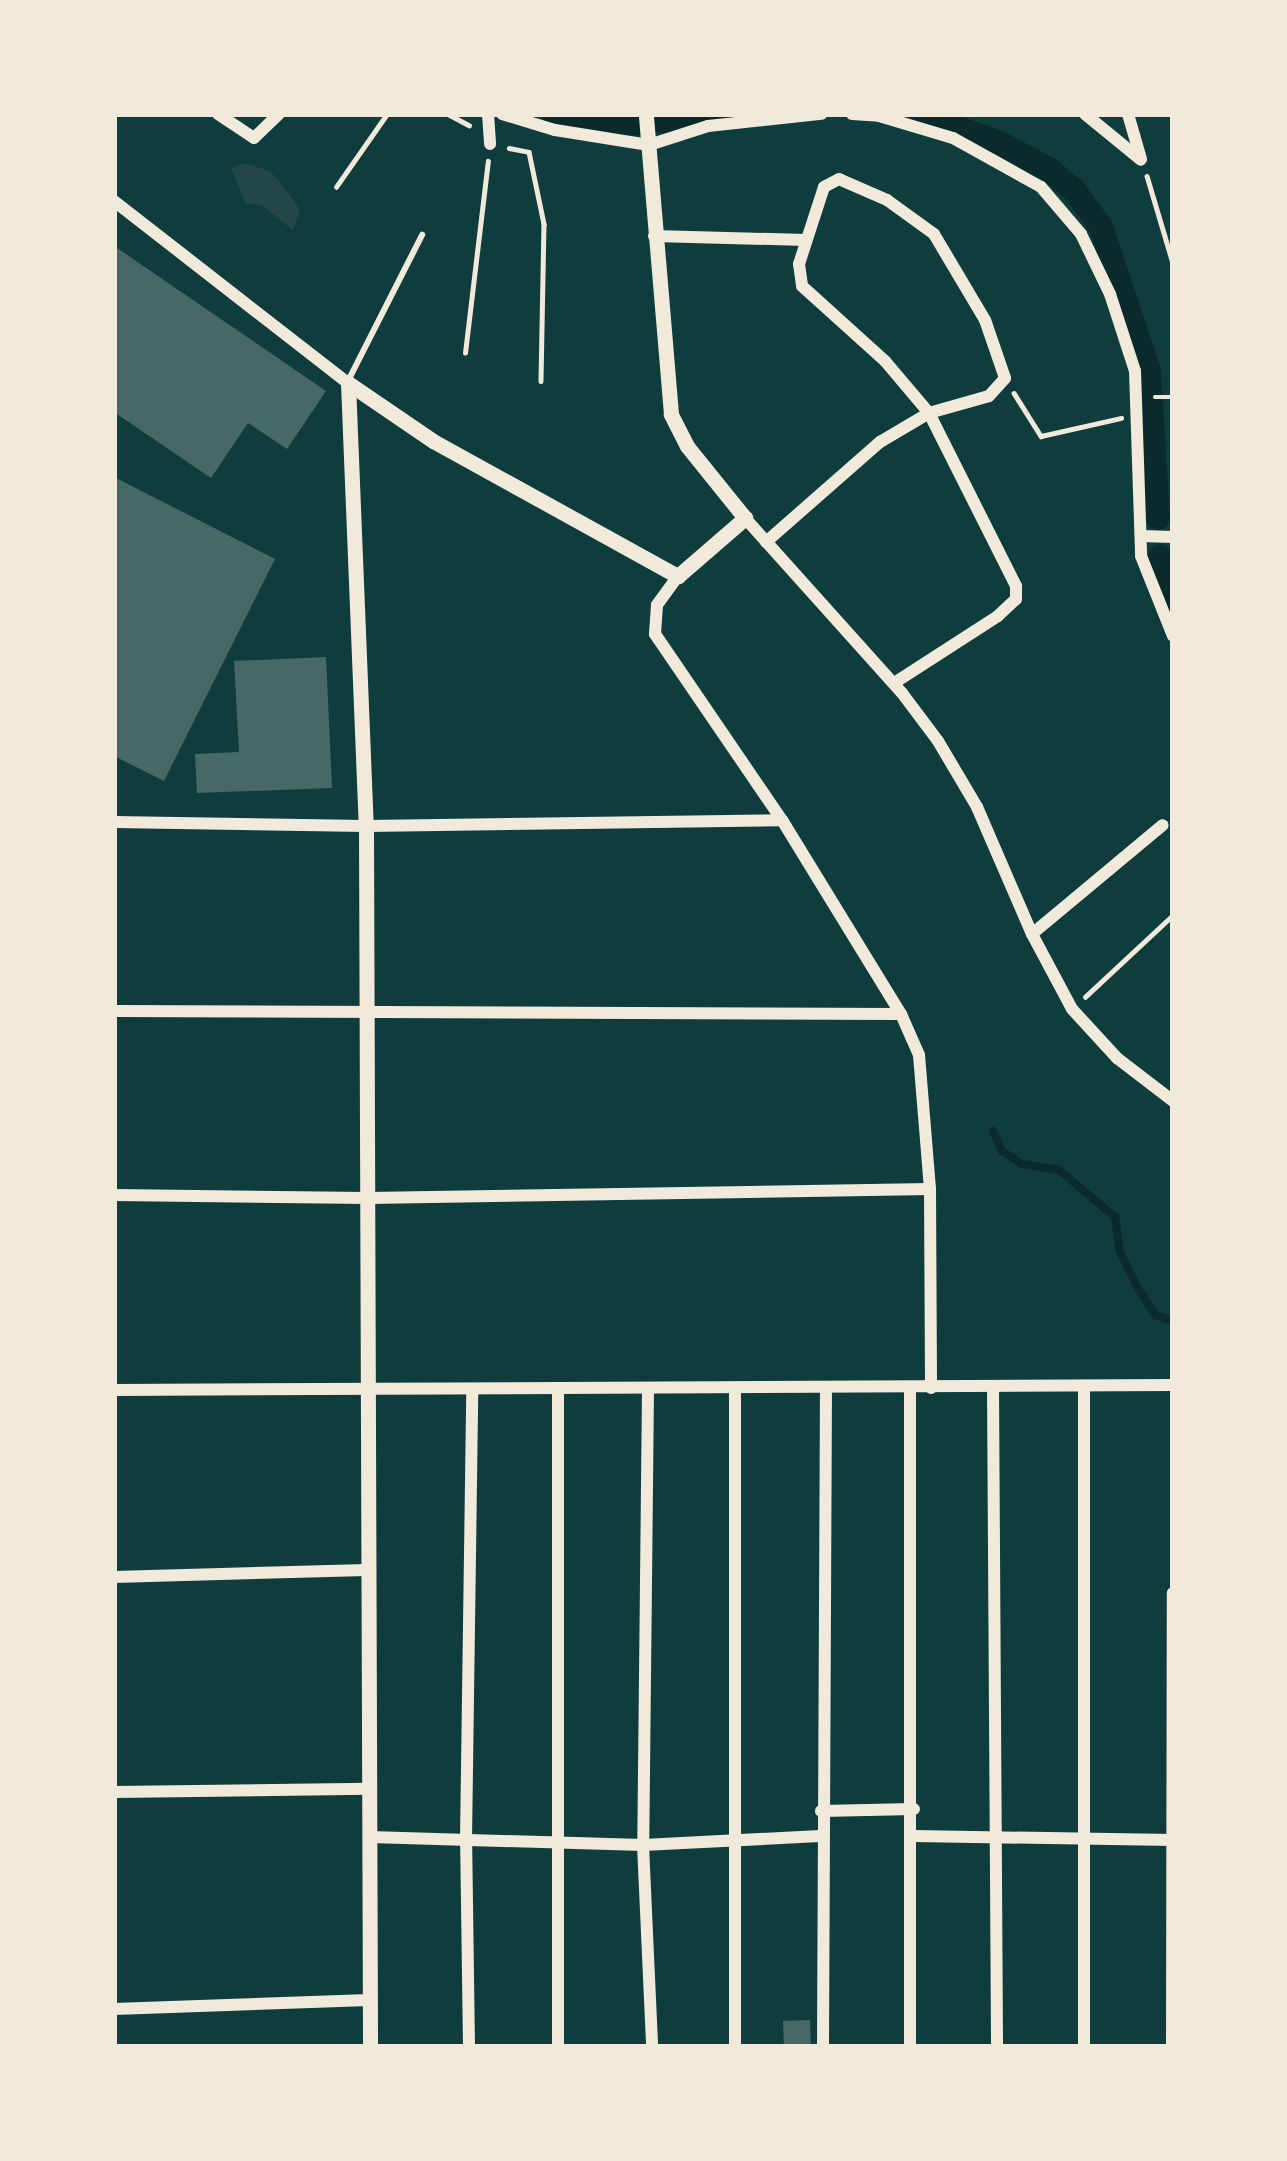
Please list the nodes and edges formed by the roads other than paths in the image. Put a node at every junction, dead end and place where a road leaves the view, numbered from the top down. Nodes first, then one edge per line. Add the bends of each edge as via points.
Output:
1 (218, 114) edge
2 (279, 114) edge
3 (488, 114) edge
4 (502, 114) edge
5 (646, 114) edge
6 (821, 114) edge
7 (852, 114) edge
8 (1085, 114) edge
9 (1128, 114) edge
10 (648, 139) junction
11 (490, 144) road end
12 (114, 201) edge
13 (422, 235) dead end
14 (654, 236) junction
15 (806, 240) junction
16 (347, 382) junction
17 (929, 412) junction
18 (745, 518) junction
19 (1141, 536) junction
20 (1173, 537) edge
21 (766, 542) junction
22 (678, 576) junction
23 (1173, 636) edge
24 (894, 683) junction
25 (782, 820) junction
26 (114, 822) edge
27 (1162, 825) dead end
28 (366, 826) junction
29 (1032, 934) junction
30 (367, 1010) junction
31 (114, 1011) edge
32 (901, 1014) junction
33 (1173, 1101) edge
34 (930, 1189) junction
35 (114, 1195) edge
36 (368, 1198) junction
37 (1173, 1385) edge
38 (993, 1387) junction
39 (1084, 1387) junction
40 (735, 1388) junction
41 (910, 1388) junction
42 (931, 1388) junction
43 (365, 1389) junction
44 (826, 1389) junction
45 (114, 1390) edge
46 (472, 1390) junction
47 (558, 1390) junction
48 (648, 1390) junction
49 (367, 1570) junction
50 (114, 1577) edge
51 (1173, 1593) edge
52 (370, 1790) junction
53 (114, 1792) edge
54 (914, 1809) junction
55 (821, 1810) junction
56 (820, 1836) junction
57 (914, 1836) junction
58 (370, 1837) junction
59 (739, 1839) junction
60 (998, 1839) junction
61 (466, 1840) junction
62 (1172, 1840) edge
63 (1085, 1842) junction
64 (558, 1843) junction
65 (643, 1845) junction
66 (369, 2000) junction
67 (114, 2009) edge
68 (370, 2047) edge
69 (469, 2047) edge
70 (557, 2047) edge
71 (652, 2047) edge
72 (735, 2047) edge
73 (824, 2047) edge
74 (910, 2047) edge
75 (997, 2047) edge
76 (1084, 2047) edge
77 (1172, 2047) edge

1 - 2 street via 254,138
3 - 11 street
4 - 10 street via 555,130
5 - 10 street
6 - 10 street
7 - 19 street via 953,138 1041,188 1064,211 1110,293 1135,371
8 - 9 street via 1141,160
10 - 14 street
12 - 16 street
13 - 16 lane
14 - 15 street
14 - 18 street via 671,414
15 - 17 street via 802,286
15 - 17 street via 833,179 921,222 952,260 985,320 1004,382 989,396
16 - 22 street via 434,441
16 - 28 street
17 - 21 street via 846,468
17 - 24 street via 1012,572 1016,599
18 - 21 street
18 - 22 street
19 - 20 street
19 - 23 street via 1150,587
21 - 24 street
22 - 25 street via 657,604 655,634
24 - 29 street via 977,808
25 - 28 street
25 - 32 street
26 - 28 street
27 - 29 street
28 - 30 street
29 - 33 street via 1072,1009
30 - 31 street
30 - 32 street
30 - 36 street
32 - 34 street via 919,1055
34 - 36 street
34 - 42 street
35 - 36 street
36 - 43 street
37 - 39 street
38 - 39 street
38 - 42 street
38 - 60 street
39 - 63 street
40 - 44 street
40 - 48 street
40 - 59 street
41 - 42 street
41 - 44 street
41 - 54 street
43 - 45 street
43 - 46 street
43 - 49 street
44 - 55 street
46 - 47 street
46 - 61 street
47 - 48 street
47 - 64 street
48 - 65 street
49 - 50 street
49 - 52 street
51 - 62 street
52 - 53 street
52 - 58 street
54 - 55 street
54 - 57 street
55 - 56 street
56 - 59 street
56 - 73 street
57 - 60 street
57 - 74 street
58 - 61 street
58 - 66 street
59 - 65 street
59 - 72 street
60 - 63 street
60 - 75 street
61 - 64 street
61 - 69 street
62 - 63 street
62 - 77 street
63 - 76 street
64 - 65 street
64 - 70 street
65 - 71 street
66 - 67 street
66 - 68 street

